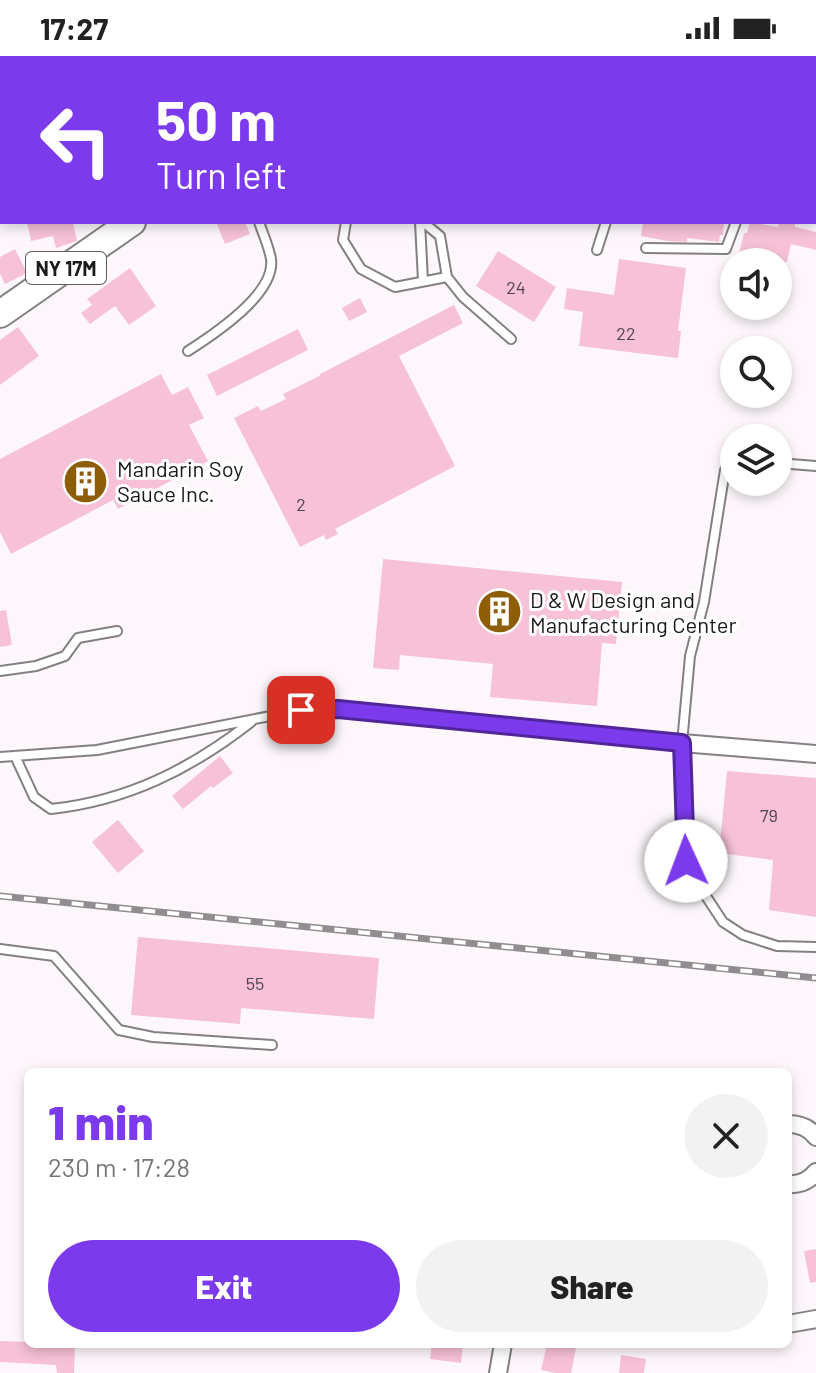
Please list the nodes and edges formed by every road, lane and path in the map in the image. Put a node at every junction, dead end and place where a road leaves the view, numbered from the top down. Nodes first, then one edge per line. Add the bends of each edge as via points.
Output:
1 (129, 224) edge
2 (260, 224) edge
3 (346, 224) edge
4 (422, 224) edge
5 (425, 224) edge
6 (605, 224) edge
7 (735, 224) edge
8 (646, 248) dead end
9 (597, 250) dead end
10 (447, 277) junction
11 (423, 281) junction
12 (0, 314) edge
13 (511, 339) dead end
14 (188, 351) dead end
15 (792, 464) edge
16 (816, 466) edge
17 (721, 496) edge
18 (117, 631) dead end
19 (0, 671) edge
20 (253, 720) junction
21 (682, 743) junction
22 (816, 754) edge
23 (15, 756) junction
24 (0, 757) edge
25 (816, 947) edge
26 (0, 949) edge
27 (272, 1045) dead end
28 (792, 1124) edge
29 (816, 1137) edge
30 (816, 1172) edge
31 (792, 1184) edge
32 (816, 1319) edge
33 (792, 1323) edge
34 (502, 1348) edge
35 (498, 1373) edge

1 - 12 main road, NY 17M
2 - 14 lane via 271,263 264,286 220,331
3 - 11 lane via 343,240 361,269 395,287
4 - 11 lane
5 - 10 lane via 440,236
6 - 9 lane
7 - 8 lane via 726,249
10 - 11 lane
10 - 13 lane
15 - 16 lane
17 - 21 lane via 690,656
18 - 19 lane via 78,638 65,656 51,661
20 - 21 lane via 338,709
20 - 23 lane via 97,750
20 - 23 lane via 219,747 167,776 82,806 51,809 34,797
21 - 22 street
21 - 25 lane via 686,861 694,878 723,922 743,935 777,946
23 - 24 lane
26 - 27 lane via 54,956 119,1030
28 - 29 street
30 - 31 street
32 - 33 street
34 - 35 street

